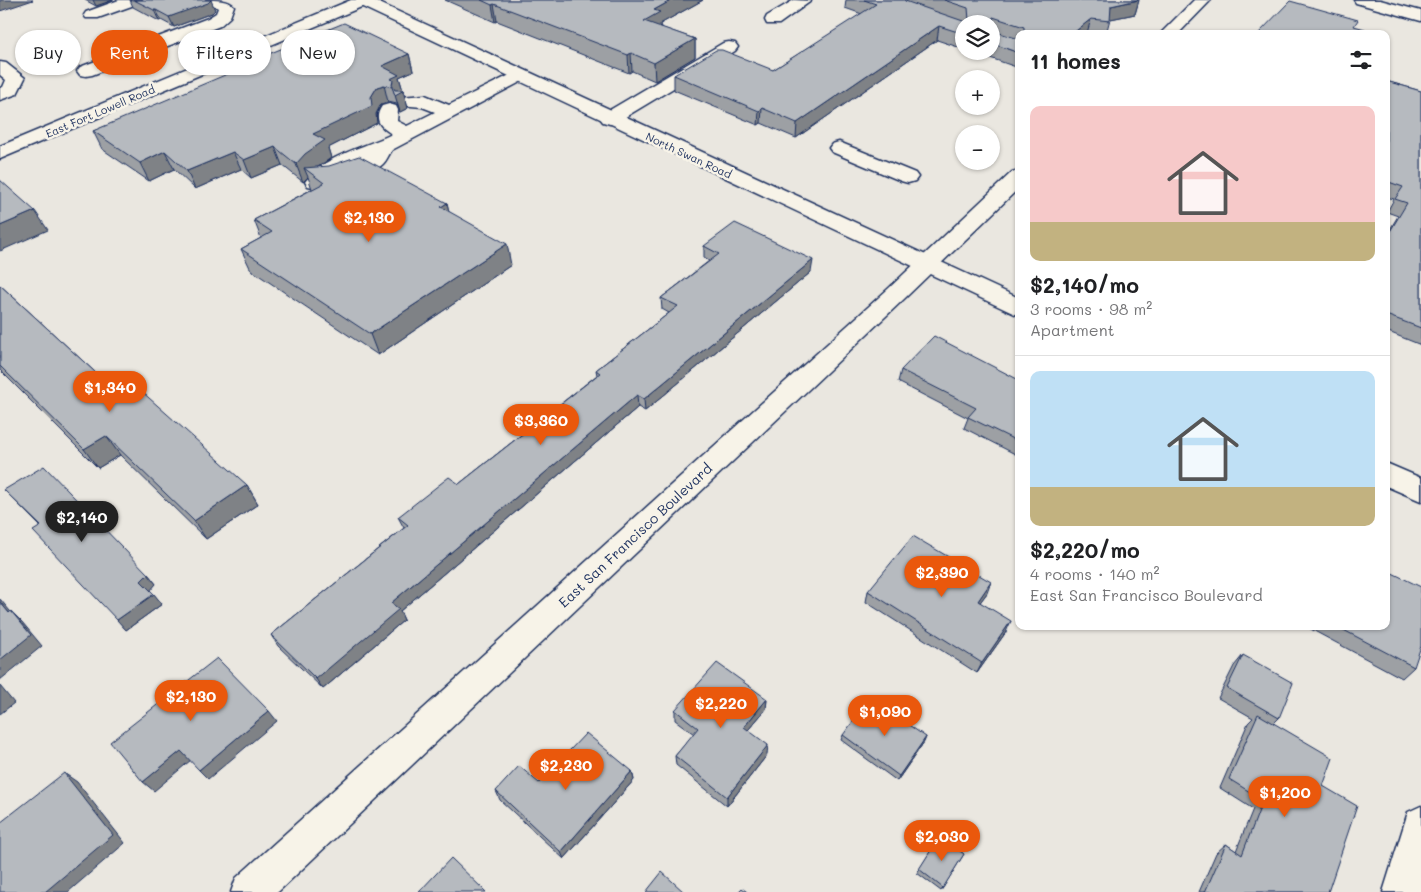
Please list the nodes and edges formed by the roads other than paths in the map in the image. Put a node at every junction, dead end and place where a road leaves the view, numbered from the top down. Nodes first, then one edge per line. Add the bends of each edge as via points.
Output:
1 (134, 0) edge
2 (214, 0) edge
3 (362, 0) edge
4 (1203, 0) edge
5 (1362, 0) edge
6 (803, 1) edge
7 (92, 15) dead end
8 (1421, 16) edge
9 (773, 20) dead end
10 (1172, 30) edge
11 (271, 39) edge
12 (729, 47) dead end
13 (0, 67) edge
14 (186, 75) edge
15 (229, 75) edge
16 (520, 75) junction
17 (233, 77) edge
18 (6, 92) edge
19 (128, 99) junction
20 (406, 102) edge
21 (389, 110) edge
22 (450, 112) junction
23 (610, 118) junction
24 (406, 134) junction
25 (384, 146) dead end
26 (839, 148) dead end
27 (0, 153) edge
28 (908, 176) dead end
29 (1015, 180) edge
30 (926, 266) junction
31 (1015, 306) edge
32 (1390, 476) edge
33 (1421, 490) edge
34 (1421, 825) edge
35 (250, 892) edge
36 (1402, 892) edge

1 - 7 street
2 - 19 street via 226,6 225,14 214,22 93,75
3 - 11 street, East Fort Lowell Road
3 - 16 street, North Swan Road
4 - 10 street
5 - 8 street
6 - 9 street
12 - 23 street
13 - 18 street via 16,78
14 - 19 street, East Fort Lowell Road
15 - 17 street
16 - 22 street
16 - 23 street, North Swan Road
19 - 27 street, East Fort Lowell Road
20 - 22 street via 425,101
21 - 24 street via 388,124
22 - 24 street
23 - 30 street, North Swan Road
24 - 25 street
26 - 28 street
29 - 30 street, East San Francisco Boulevard
30 - 31 street, North Swan Road
30 - 35 street, East San Francisco Boulevard
32 - 33 street
34 - 36 street

